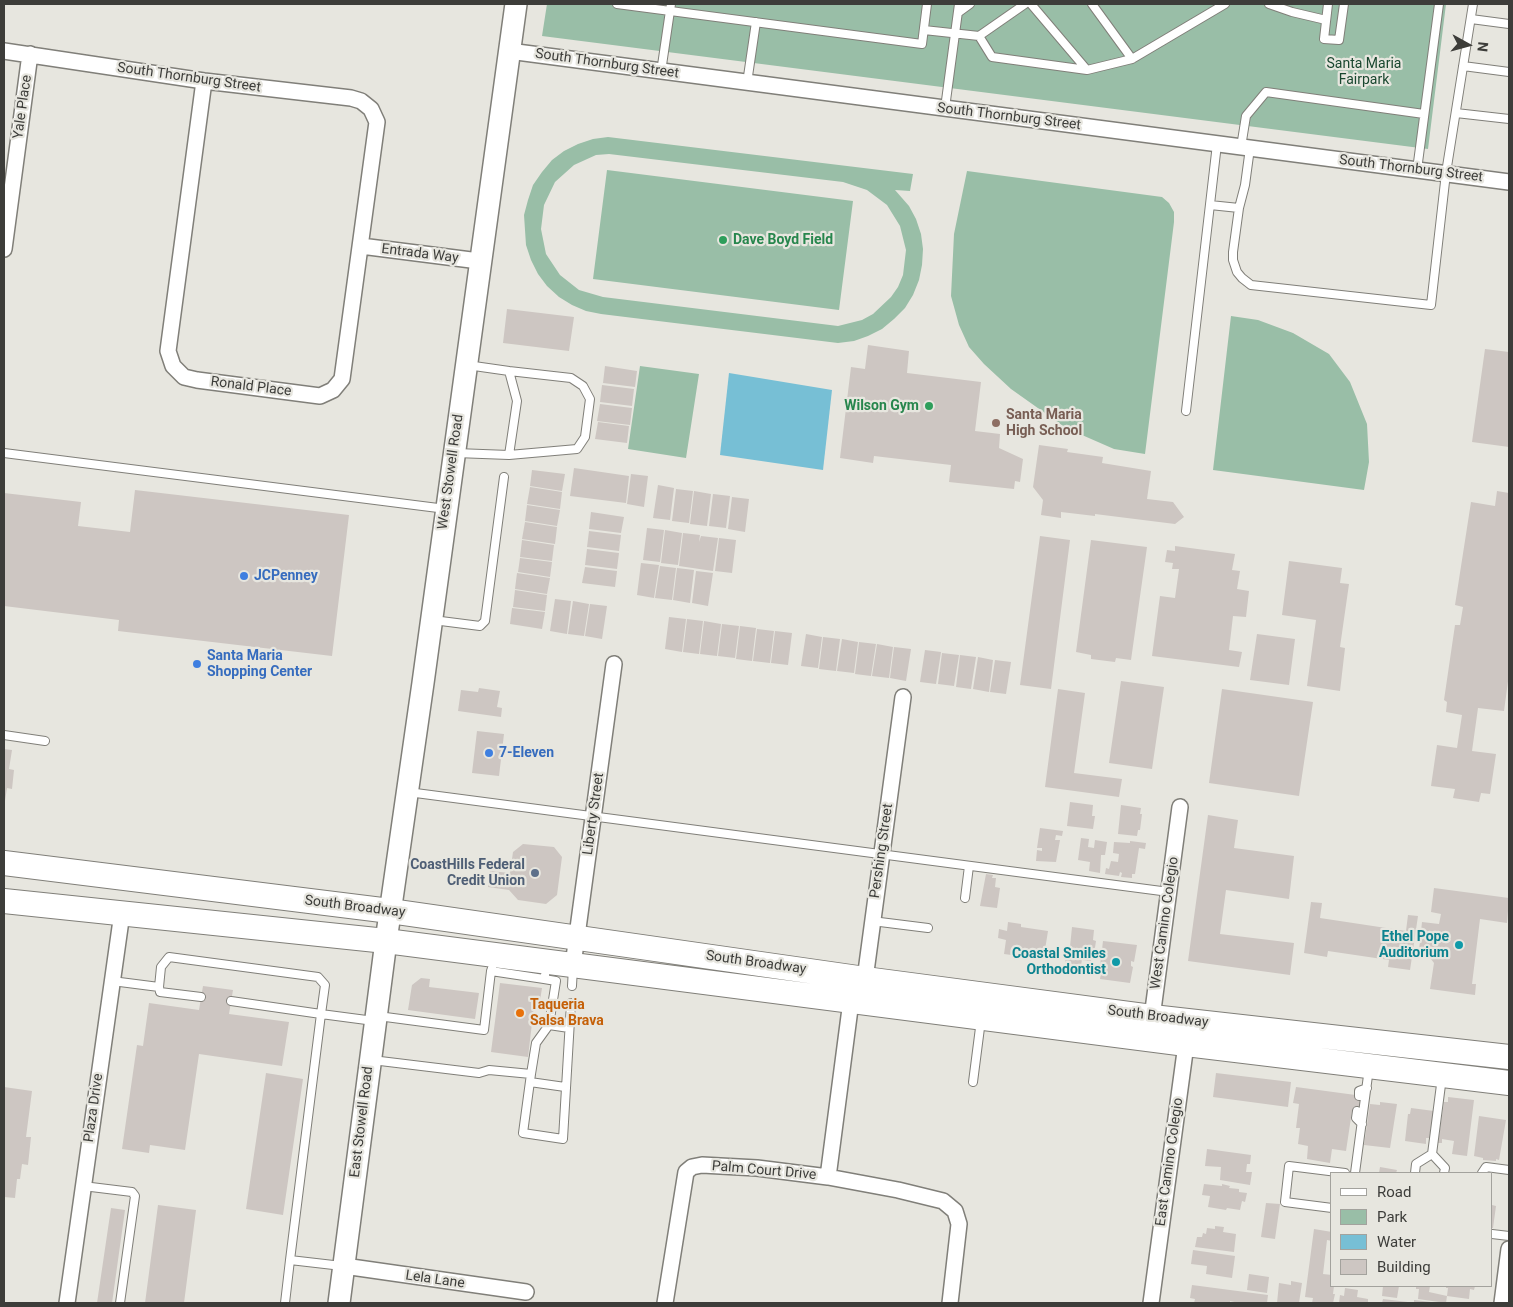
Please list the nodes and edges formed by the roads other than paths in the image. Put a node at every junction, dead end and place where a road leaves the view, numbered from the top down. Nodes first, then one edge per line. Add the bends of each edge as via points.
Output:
1 (516, 4) edge
2 (616, 4) edge
3 (927, 4) edge
4 (970, 4) edge
5 (1025, 4) edge
6 (1032, 4) edge
7 (1092, 4) edge
8 (1225, 4) edge
9 (1269, 4) edge
10 (1328, 4) edge
11 (1344, 4) edge
12 (1439, 4) edge
13 (1473, 4) edge
14 (671, 8) edge
15 (959, 8) edge
16 (1471, 19) junction
17 (1326, 20) junction
18 (756, 22) junction
19 (1509, 24) edge
20 (924, 30) junction
21 (954, 34) junction
22 (979, 36) junction
23 (4, 51) edge
24 (509, 51) junction
25 (30, 54) junction
26 (1132, 59) junction
27 (1463, 66) junction
28 (1086, 70) junction
29 (661, 72) junction
30 (1509, 72) edge
31 (204, 81) junction
32 (747, 83) junction
33 (945, 108) junction
34 (371, 109) joint
35 (1424, 114) junction
36 (1456, 114) junction
37 (1509, 119) edge
38 (1218, 144) junction
39 (1246, 147) junction
40 (1417, 170) junction
41 (1446, 173) junction
42 (1509, 182) edge
43 (1210, 205) junction
44 (1239, 208) junction
45 (361, 246) junction
46 (4, 249) edge
47 (479, 261) junction
48 (465, 365) junction
49 (509, 372) junction
50 (1186, 411) dead end
51 (4, 453) edge
52 (454, 453) junction
53 (509, 455) junction
54 (504, 476) dead end
55 (446, 509) junction
56 (431, 620) junction
57 (614, 664) dead end
58 (903, 698) dead end
59 (4, 735) edge
60 (45, 741) dead end
61 (406, 792) junction
62 (1180, 807) dead end
63 (594, 816) junction
64 (881, 854) junction
65 (4, 863) edge
66 (969, 866) junction
67 (1169, 892) junction
68 (965, 898) dead end
69 (4, 901) edge
70 (390, 911) junction
71 (122, 913) junction
72 (872, 921) junction
73 (928, 928) dead end
74 (577, 938) junction
75 (386, 941) junction
76 (492, 963) junction
77 (545, 970) junction
78 (572, 975) junction
79 (864, 979) junction
80 (112, 981) junction
81 (159, 987) junction
82 (201, 997) dead end
83 (231, 1001) dead end
84 (851, 1002) junction
85 (571, 1003) dead end
86 (321, 1014) junction
87 (376, 1018) junction
88 (981, 1018) junction
89 (1189, 1020) junction
90 (549, 1025) junction
91 (569, 1028) junction
92 (1150, 1028) junction
93 (1186, 1044) junction
94 (1509, 1057) edge
95 (370, 1060) junction
96 (1442, 1074) junction
97 (1368, 1077) junction
98 (530, 1078) junction
99 (973, 1082) dead end
100 (1509, 1083) edge
101 (566, 1087) junction
102 (1359, 1096) dead end
103 (1357, 1112) dead end
104 (1362, 1124) junction
105 (1432, 1154) junction
106 (1509, 1170) edge
107 (1337, 1172) edge
108 (1355, 1172) edge
109 (1415, 1172) edge
110 (1444, 1172) edge
111 (1483, 1172) edge
112 (828, 1177) junction
113 (83, 1186) junction
114 (1330, 1208) edge
115 (1493, 1234) edge
116 (1509, 1236) edge
117 (1509, 1248) edge
118 (290, 1260) junction
119 (344, 1266) junction
120 (526, 1292) dead end
121 (67, 1303) edge
122 (120, 1303) edge
123 (285, 1303) edge
124 (339, 1303) edge
125 (665, 1303) edge
126 (950, 1303) edge
127 (1151, 1303) edge
128 (1502, 1303) edge

1 - 24 main road, West Stowell Road
2 - 14 lane
3 - 20 lane
4 - 15 lane
5 - 22 lane
6 - 28 lane
7 - 26 lane
8 - 26 lane
9 - 17 lane
10 - 17 lane
11 - 17 lane via 1339,40 1324,39
12 - 35 lane
13 - 16 lane
14 - 18 lane
14 - 29 lane
15 - 21 lane
16 - 19 lane
16 - 27 lane
18 - 20 lane via 922,44
18 - 32 lane
20 - 21 lane
21 - 22 lane
21 - 33 lane
22 - 28 lane via 992,57
23 - 25 street, South Thornburg Street
24 - 29 street, South Thornburg Street
24 - 47 main road, West Stowell Road
25 - 31 street, South Thornburg Street
25 - 46 street, Yale Place
26 - 28 lane
27 - 30 lane
27 - 36 lane
29 - 32 street, South Thornburg Street
31 - 34 street, South Thornburg Street via 351,98
31 - 45 street, Ronald Place via 168,351 173,366 184,377 197,380 320,396 333,390 342,379
32 - 33 street, South Thornburg Street
33 - 38 street, South Thornburg Street
34 - 45 street, Ronald Place via 377,122
35 - 39 lane via 1266,92 1246,116
35 - 40 lane
36 - 37 lane
36 - 41 lane
38 - 39 street, South Thornburg Street
38 - 43 lane
39 - 40 street, South Thornburg Street
39 - 44 lane via 1245,185
40 - 41 street, South Thornburg Street
41 - 42 street, South Thornburg Street
41 - 44 lane via 1431,305 1251,285 1237,272 1233,260
43 - 44 lane
43 - 50 lane
45 - 47 street, Entrada Way
47 - 48 main road, West Stowell Road
48 - 49 lane
48 - 52 main road, West Stowell Road
49 - 53 lane via 517,400
49 - 53 lane via 571,378 583,386 590,399 585,437 577,449
51 - 55 lane
52 - 53 lane
52 - 55 main road, West Stowell Road
54 - 56 lane via 485,621 480,626
55 - 56 main road, West Stowell Road
56 - 61 main road, West Stowell Road
57 - 63 street, Liberty Street
58 - 64 street, Pershing Street
59 - 60 lane
61 - 63 lane
61 - 70 main road, West Stowell Road
62 - 67 street, West Camino Colegio
63 - 64 lane
63 - 74 street, Liberty Street
64 - 66 lane
64 - 72 street, Pershing Street
65 - 70 main road, South Broadway
66 - 67 lane
66 - 68 lane
67 - 92 street, West Camino Colegio
69 - 71 main road, South Broadway
70 - 74 main road, South Broadway
70 - 75 main road, West Stowell Road
71 - 75 main road, South Broadway
71 - 80 street, Plaza Drive
72 - 73 lane
72 - 79 street, Pershing Street
74 - 78 street, Liberty Street
74 - 79 main road, South Broadway
75 - 76 main road, South Broadway
75 - 87 main road, East Stowell Road
76 - 77 main road, South Broadway
76 - 87 lane via 484,1030
77 - 78 main road, South Broadway
77 - 90 lane via 556,981
78 - 84 main road, South Broadway
79 - 84 street, Pershing Street
79 - 92 main road, South Broadway
80 - 81 lane
80 - 113 street, Plaza Drive
81 - 82 lane via 160,992
81 - 86 lane via 161,966 169,957 318,977 325,985
83 - 86 lane
84 - 88 main road, South Broadway
84 - 112 street, Palm Court Drive
85 - 91 lane
86 - 87 lane
86 - 118 lane
87 - 95 main road, East Stowell Road
88 - 92 main road, South Broadway
88 - 99 lane
89 - 92 main road, South Broadway
89 - 93 street, East Camino Colegio
89 - 94 main road, South Broadway
90 - 91 lane
90 - 98 lane via 536,1042
91 - 101 lane
92 - 93 main road, South Broadway
93 - 97 main road, South Broadway
93 - 127 street, East Camino Colegio
95 - 98 lane via 479,1073 489,1070
95 - 119 main road, East Stowell Road
96 - 97 main road, South Broadway
96 - 100 main road, South Broadway
96 - 105 lane
97 - 102 lane
97 - 104 lane
98 - 101 lane
98 - 101 lane via 523,1133 563,1139
103 - 104 lane via 1356,1118
104 - 108 lane
105 - 109 lane via 1416,1164
105 - 110 lane via 1445,1168
106 - 111 lane via 1486,1167
107 - 114 lane via 1288,1166 1285,1202
112 - 125 street, Palm Court Drive via 757,1168 692,1167 686,1172
112 - 126 street, Palm Court Drive via 943,1201 955,1211 959,1224
113 - 121 street, Plaza Drive
113 - 122 lane via 132,1192 135,1196
115 - 116 lane
117 - 128 street
118 - 119 lane
118 - 123 lane
119 - 120 street, Lela Lane
119 - 124 main road, East Stowell Road

